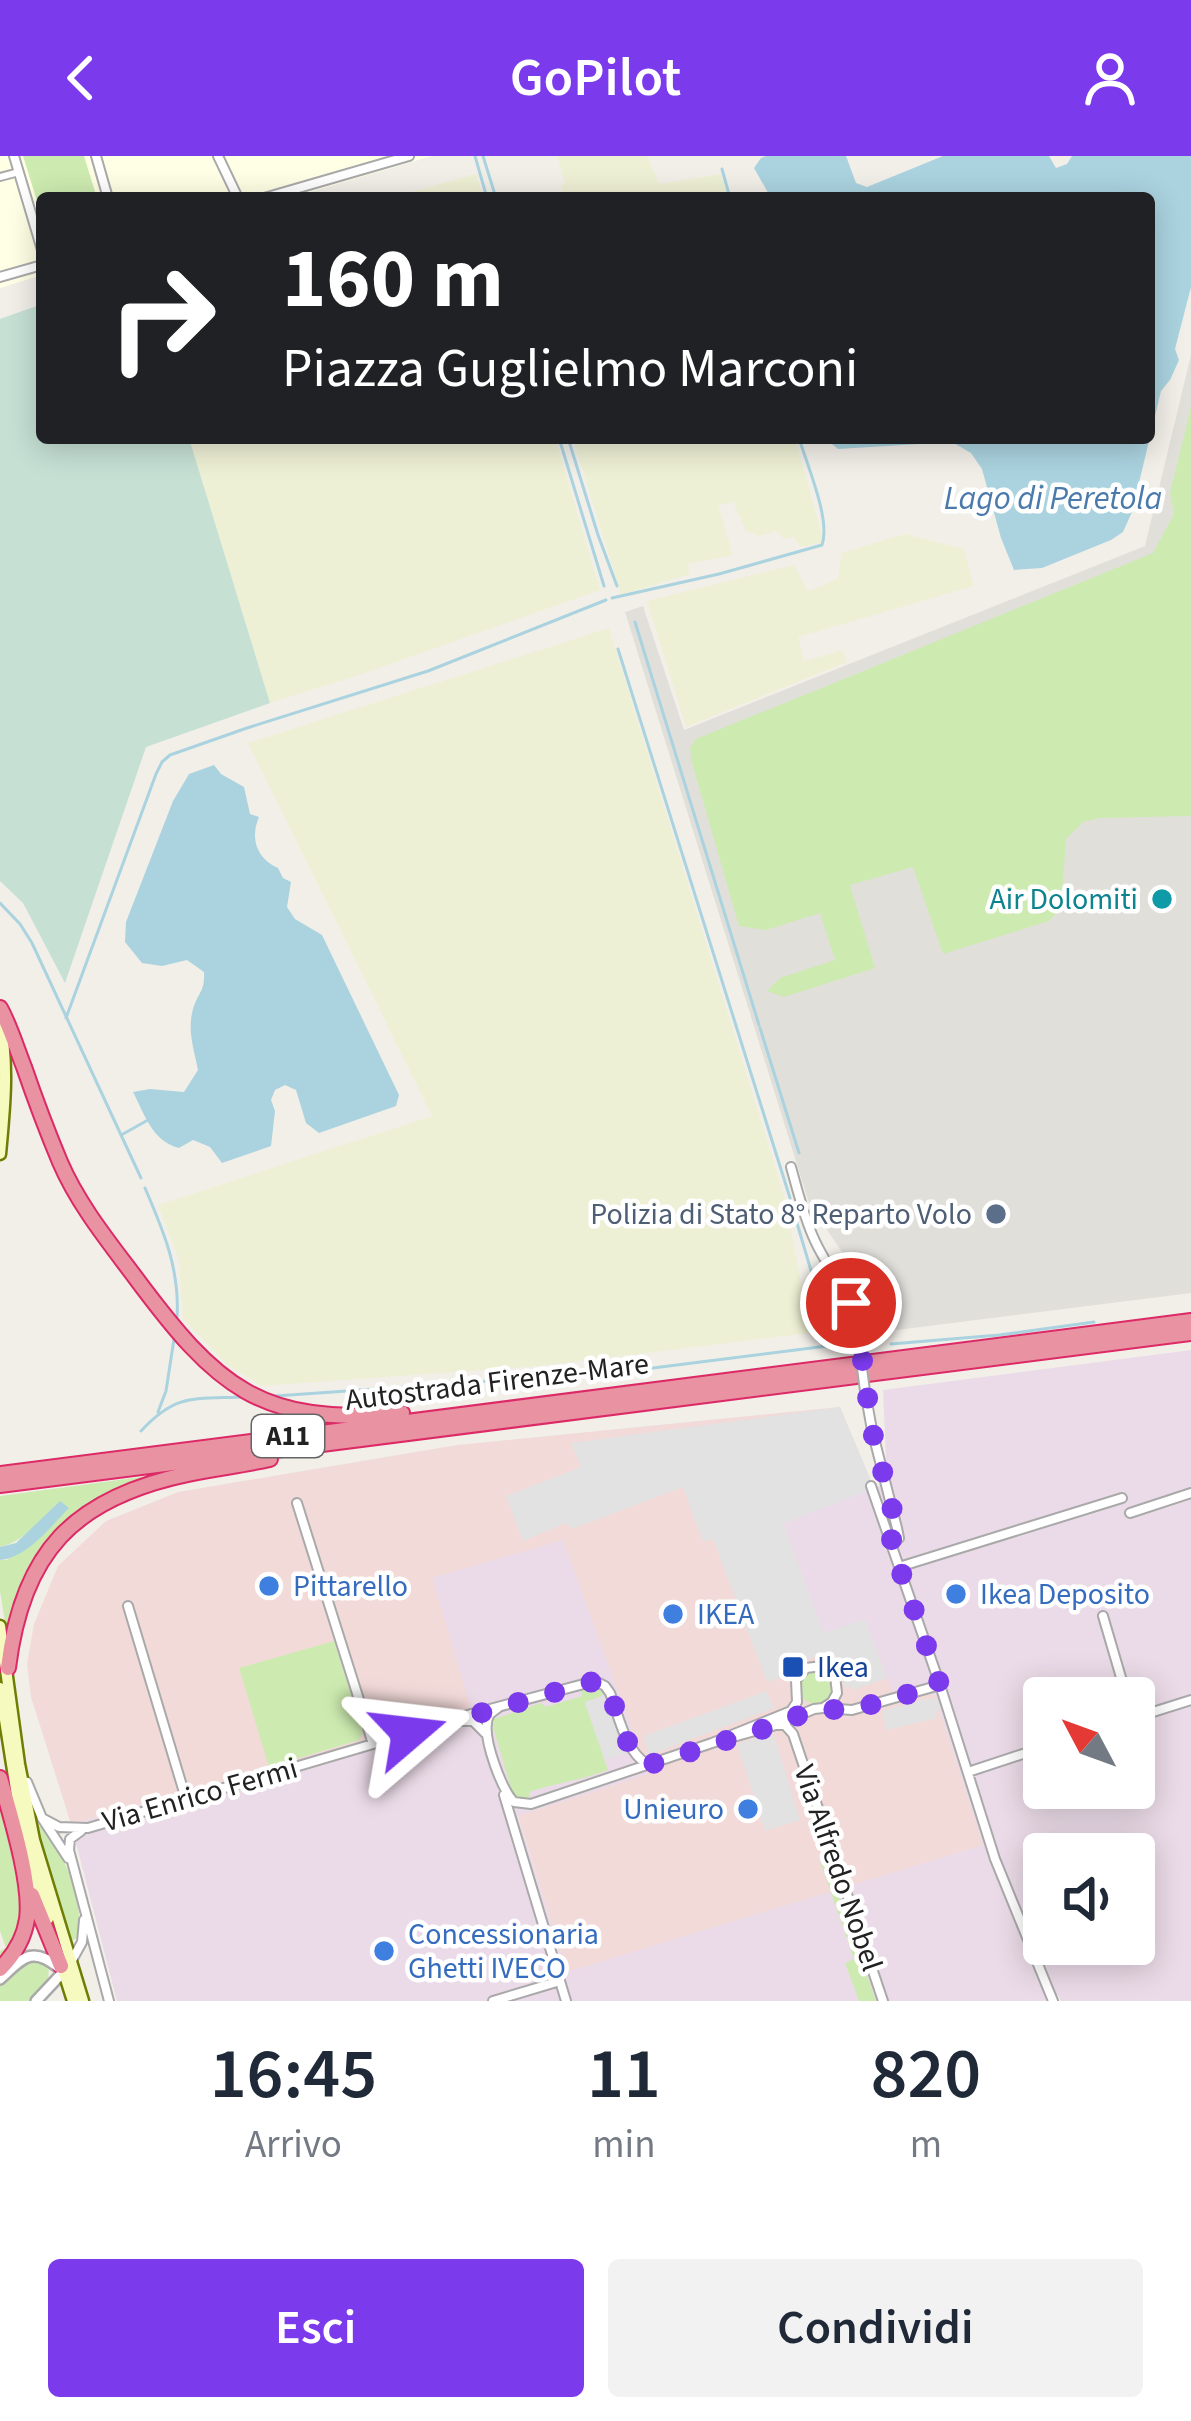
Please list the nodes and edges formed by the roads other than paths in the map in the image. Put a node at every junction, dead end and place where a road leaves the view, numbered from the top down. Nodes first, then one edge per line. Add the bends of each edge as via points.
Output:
1 (14, 156) edge
2 (96, 156) edge
3 (218, 156) edge
4 (409, 156) edge
5 (19, 172) junction
6 (0, 177) edge
7 (106, 192) edge
8 (235, 192) edge
9 (285, 192) edge
10 (36, 230) edge
11 (36, 267) edge
12 (0, 277) edge
13 (0, 1008) edge
14 (0, 1022) edge
15 (4, 1075) junction
16 (0, 1097) edge
17 (0, 1154) edge
18 (791, 1167) dead end
19 (1191, 1321) edge
20 (1191, 1333) edge
21 (862, 1369) junction
22 (576, 1399) junction
23 (370, 1438) junction
24 (0, 1474) edge
25 (0, 1486) edge
26 (871, 1486) dead end
27 (1191, 1493) edge
28 (1122, 1498) dead end
29 (297, 1503) dead end
30 (1130, 1513) dead end
31 (890, 1540) junction
32 (899, 1567) junction
33 (128, 1606) dead end
34 (1102, 1616) dead end
35 (0, 1626) edge
36 (8, 1668) junction
37 (1121, 1677) edge
38 (836, 1678) junction
39 (940, 1685) junction
40 (0, 1688) edge
41 (796, 1696) junction
42 (1191, 1700) edge
43 (500, 1707) junction
44 (860, 1707) junction
45 (813, 1710) junction
46 (1155, 1711) edge
47 (451, 1721) junction
48 (776, 1725) junction
49 (793, 1735) junction
50 (489, 1741) junction
51 (712, 1743) junction
52 (373, 1744) junction
53 (631, 1748) junction
54 (1023, 1754) edge
55 (20, 1764) junction
56 (648, 1765) junction
57 (968, 1772) junction
58 (619, 1774) junction
59 (0, 1778) edge
60 (503, 1787) junction
61 (186, 1799) junction
62 (531, 1804) junction
63 (42, 1818) junction
64 (88, 1828) junction
65 (515, 1830) junction
66 (22, 1868) junction
67 (73, 1870) junction
68 (85, 1911) junction
69 (65, 1967) junction
70 (0, 1970) edge
71 (0, 1979) edge
72 (560, 1981) junction
73 (36, 2001) edge
74 (73, 2001) edge
75 (83, 2001) edge
76 (109, 2001) edge
77 (493, 2001) edge
78 (566, 2001) edge
79 (883, 2001) edge
80 (1053, 2001) edge

1 - 5 street
2 - 7 street
3 - 8 street
4 - 9 street
5 - 6 street
5 - 10 street
11 - 12 street
13 - 22 highway via 88,1212 170,1324 223,1378 317,1415
14 - 15 main road
15 - 16 main road
15 - 17 main road
18 - 31 street, bridge via 816,1244 857,1320 872,1430 899,1538
19 - 21 highway, Autostrada Firenze-Mare / A11
20 - 21 highway, Autostrada Firenze-Mare / A11
21 - 22 highway, Autostrada Firenze-Mare / A11
21 - 23 highway, Autostrada Firenze-Mare / A11
22 - 24 highway, Autostrada Firenze-Mare / A11
23 - 25 highway, Autostrada Firenze-Mare / A11
23 - 36 highway via 172,1478 88,1514 57,1539 29,1581
26 - 31 street
27 - 30 street
28 - 32 street
29 - 52 street
31 - 32 street
32 - 39 street
33 - 61 street
34 - 37 street
35 - 36 main road
36 - 55 main road
38 - 41 street via 809,1666 796,1679
38 - 44 street
38 - 45 street via 830,1705
39 - 44 street
39 - 57 street
40 - 69 main road via 25,1840
41 - 45 street
41 - 51 street via 788,1714
42 - 46 street
43 - 47 street, Via Enrico Fermi
43 - 50 street via 487,1720
43 - 53 street via 598,1682
44 - 45 street
45 - 48 street
45 - 49 street, Via Alfredo Nobel
47 - 50 street via 473,1721
47 - 52 street, Via Enrico Fermi
48 - 49 street, Via Alfredo Nobel
48 - 51 street
49 - 79 street, Via Alfredo Nobel
50 - 60 street
51 - 56 street
52 - 61 street, Via Enrico Fermi
53 - 56 street
53 - 58 street via 631,1763
54 - 57 street
55 - 63 street
55 - 69 main road
56 - 58 street
57 - 80 street
58 - 62 street
59 - 66 highway
60 - 62 street via 514,1802
60 - 65 street
61 - 64 street, Via Enrico Fermi
62 - 65 street via 516,1815
63 - 64 street, Via Enrico Fermi
63 - 67 street
64 - 67 street via 70,1839
65 - 72 street
66 - 69 highway
66 - 70 highway via 26,1925
67 - 68 street
68 - 69 street via 82,1942
68 - 76 street
69 - 71 street via 32,1954
69 - 73 street
69 - 74 main road
69 - 75 main road
72 - 77 street
72 - 78 street

